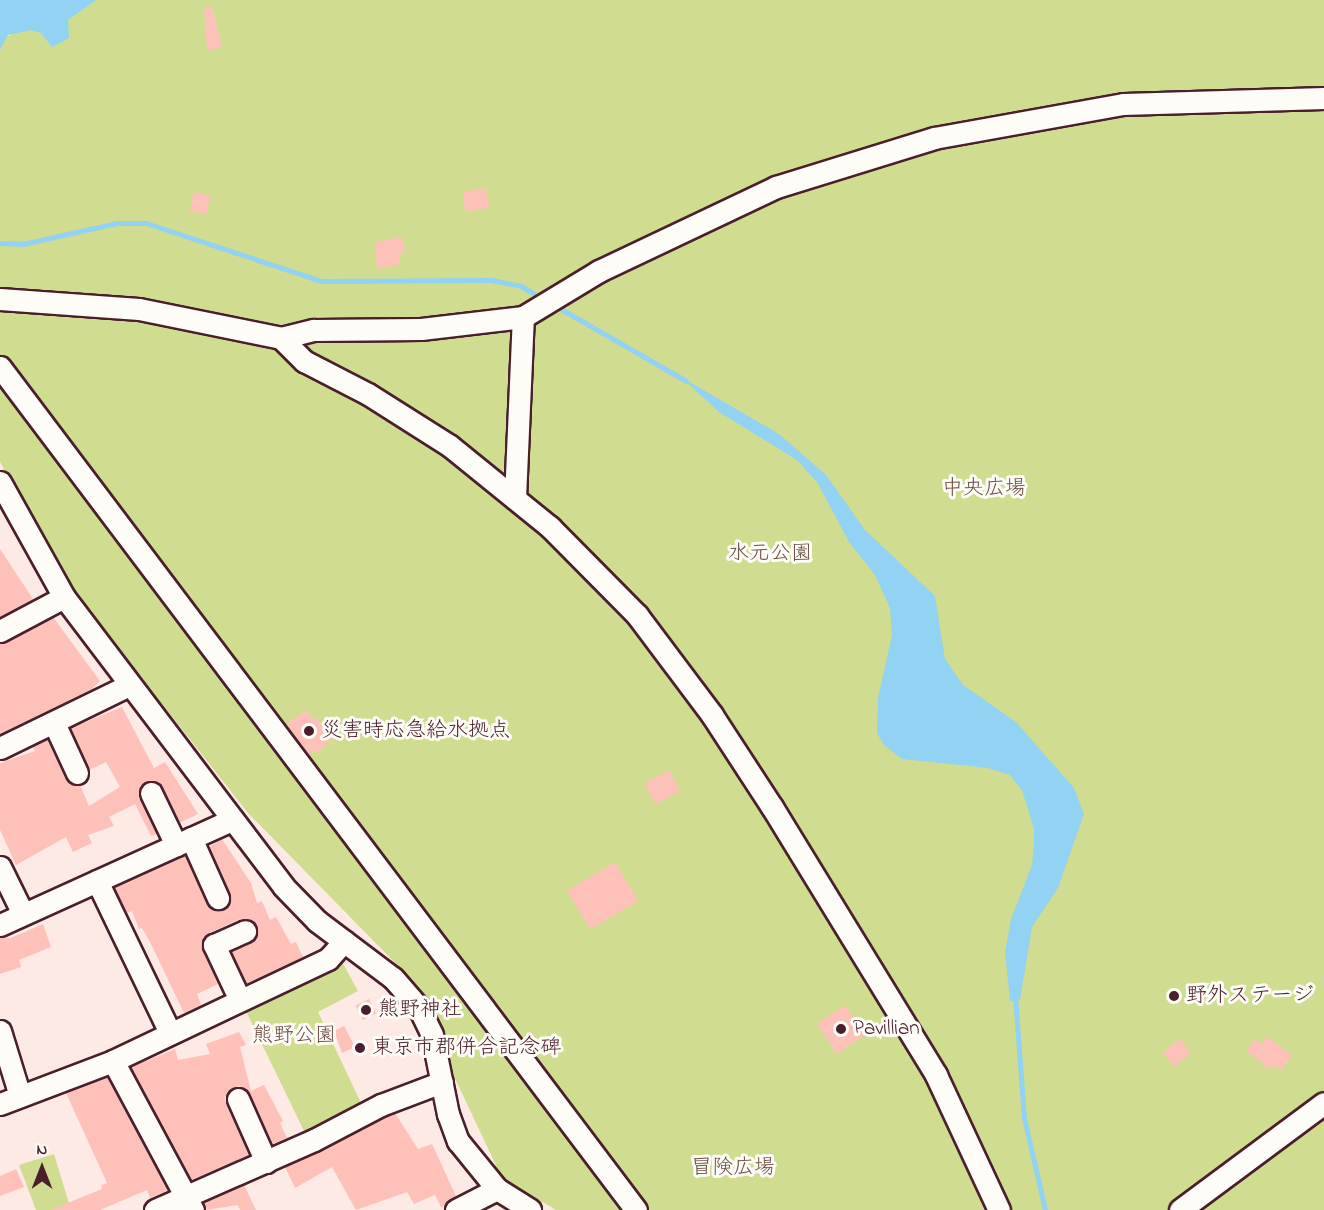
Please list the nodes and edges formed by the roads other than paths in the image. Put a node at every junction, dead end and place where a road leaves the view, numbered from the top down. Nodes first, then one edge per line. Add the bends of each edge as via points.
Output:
1 (1324, 98) edge
2 (0, 299) edge
3 (522, 317) junction
4 (281, 338) junction
5 (0, 367) edge
6 (0, 482) edge
7 (515, 498) junction
8 (64, 597) junction
9 (0, 632) edge
10 (129, 686) junction
11 (54, 723) junction
12 (0, 748) edge
13 (77, 773) dead end
14 (151, 793) dead end
15 (232, 820) junction
16 (184, 842) junction
17 (0, 867) edge
18 (97, 881) junction
19 (218, 898) dead end
20 (23, 914) junction
21 (0, 924) edge
22 (245, 931) dead end
23 (344, 941) junction
24 (240, 1000) junction
25 (0, 1031) edge
26 (170, 1033) junction
27 (113, 1060) junction
28 (442, 1082) junction
29 (20, 1096) junction
30 (238, 1099) dead end
31 (1324, 1103) edge
32 (0, 1104) edge
33 (266, 1162) junction
34 (497, 1189) junction
35 (189, 1202) edge
36 (155, 1210) edge
37 (456, 1210) edge
38 (530, 1210) edge
39 (636, 1210) edge
40 (999, 1210) edge
41 (1180, 1210) edge

1 - 3 street via 1123,104 934,138 776,187 599,272
2 - 4 street via 139,309
3 - 4 street via 421,329 314,330
3 - 7 street
4 - 7 street via 304,361 368,394 450,447
5 - 39 street
6 - 8 street
7 - 40 street via 550,527 637,615 712,715 936,1075
8 - 9 street
8 - 10 street
10 - 11 street
10 - 15 street
11 - 12 street
11 - 13 street
14 - 16 street
15 - 16 street
15 - 23 street via 300,905
16 - 18 street
16 - 19 street
17 - 20 street
18 - 20 street
18 - 26 street
20 - 21 street
22 - 24 street via 214,945
23 - 24 street via 328,959
23 - 28 street via 393,978 419,1008 432,1035
24 - 26 street
25 - 29 street
26 - 27 street
27 - 29 street
27 - 35 street
28 - 33 street via 381,1105
28 - 34 street via 458,1141
29 - 32 street
30 - 33 street
31 - 41 street
33 - 35 street
34 - 37 street
34 - 38 street
35 - 36 street

